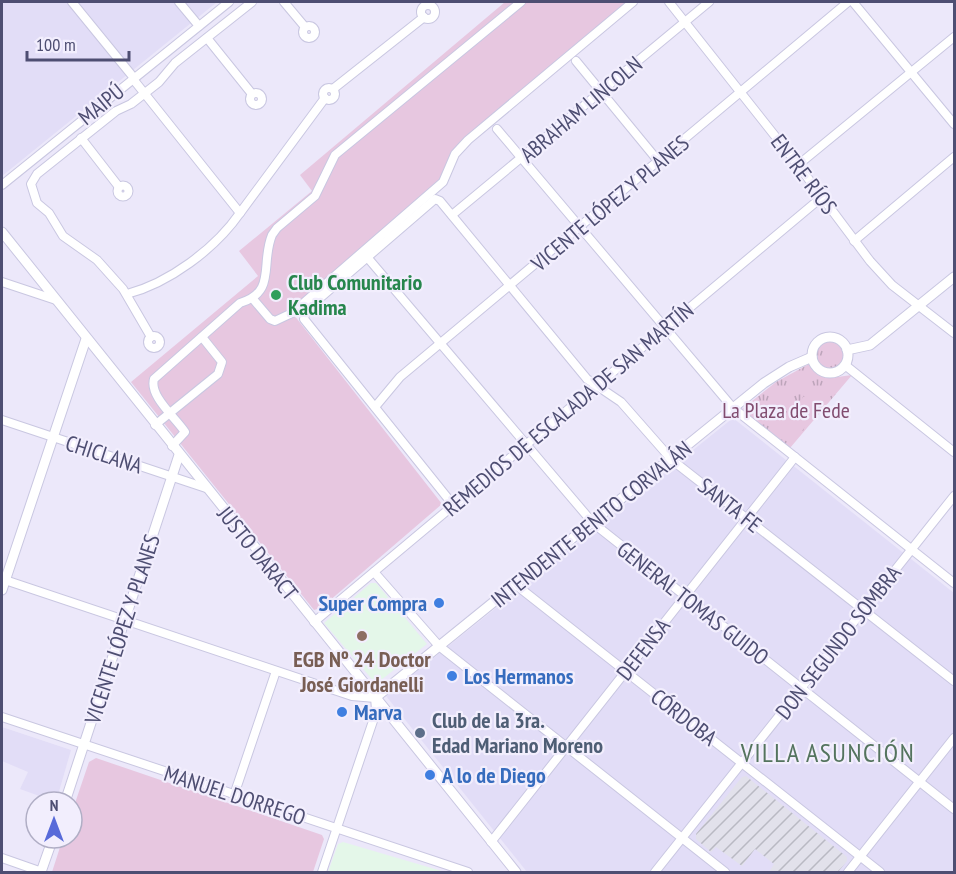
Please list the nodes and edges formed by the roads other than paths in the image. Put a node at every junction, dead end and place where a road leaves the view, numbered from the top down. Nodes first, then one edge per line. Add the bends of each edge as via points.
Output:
1 (72, 2) edge
2 (179, 2) edge
3 (229, 2) edge
4 (252, 2) edge
5 (284, 2) edge
6 (521, 2) edge
7 (633, 2) edge
8 (669, 2) edge
9 (709, 2) edge
10 (848, 2) edge
11 (854, 2) edge
12 (436, 4) edge
13 (685, 22) junction
14 (199, 26) junction
15 (305, 27) dead end
16 (954, 37) edge
17 (207, 38) junction
18 (576, 61) dead end
19 (912, 72) junction
20 (133, 79) junction
21 (602, 91) junction
22 (742, 93) junction
23 (144, 94) junction
24 (252, 94) dead end
25 (954, 124) edge
26 (496, 129) dead end
27 (81, 138) junction
28 (954, 157) edge
29 (521, 159) junction
30 (659, 162) junction
31 (798, 165) junction
32 (2, 184) edge
33 (119, 187) dead end
34 (822, 197) junction
35 (240, 213) junction
36 (452, 215) junction
37 (579, 228) junction
38 (2, 232) edge
39 (854, 241) junction
40 (366, 257) junction
41 (954, 277) edge
42 (2, 282) edge
43 (510, 286) junction
44 (127, 294) junction
45 (253, 299) junction
46 (56, 300) junction
47 (920, 306) junction
48 (664, 327) junction
49 (954, 333) edge
50 (202, 337) junction
51 (151, 338) dead end
52 (86, 339) junction
53 (440, 344) junction
54 (848, 350) junction
55 (812, 357) junction
56 (845, 365) junction
57 (595, 385) junction
58 (375, 407) junction
59 (734, 408) junction
60 (171, 412) junction
61 (2, 420) edge
62 (155, 425) junction
63 (53, 437) junction
64 (526, 444) junction
65 (172, 446) junction
66 (954, 452) edge
67 (179, 455) junction
68 (795, 457) junction
69 (672, 460) junction
70 (172, 477) junction
71 (206, 488) junction
72 (954, 496) edge
73 (454, 506) junction
74 (747, 518) junction
75 (593, 523) junction
76 (911, 549) junction
77 (374, 572) junction
78 (3, 579) edge
79 (954, 583) edge
80 (516, 585) junction
81 (2, 590) edge
82 (685, 596) junction
83 (864, 609) junction
84 (125, 620) junction
85 (314, 622) junction
86 (439, 646) junction
87 (276, 670) junction
88 (626, 671) junction
89 (954, 681) edge
90 (802, 688) junction
91 (375, 698) junction
92 (2, 717) edge
93 (954, 738) edge
94 (84, 745) junction
95 (566, 747) junction
96 (742, 763) junction
97 (920, 782) junction
98 (69, 790) edge
99 (234, 795) junction
100 (954, 809) edge
101 (337, 828) junction
102 (682, 838) junction
103 (491, 842) junction
104 (49, 850) edge
105 (860, 857) junction
106 (2, 858) edge
107 (42, 872) edge
108 (322, 873) edge
109 (468, 873) edge
110 (516, 873) edge
111 (654, 873) edge
112 (725, 873) edge
113 (848, 873) edge
114 (880, 873) edge

1 - 20 street
2 - 14 street
3 - 14 street, MAIPÚ
4 - 17 street
5 - 15 street
6 - 45 street via 335,155 315,196 272,235 263,287
7 - 45 street via 468,140 455,154 443,182 292,313 275,321
8 - 13 street, ENTRE RÍOS
9 - 13 street, ABRAHAM LINCOLN
10 - 22 street, VICENTE LÓPEZ Y PLANES
11 - 19 street
12 - 35 street via 422,8 424,17 333,89 334,98 325,98
13 - 21 street, ABRAHAM LINCOLN
13 - 22 street, ENTRE RÍOS
14 - 20 street, MAIPÚ
16 - 19 street
17 - 23 street
17 - 24 street
18 - 21 street
19 - 25 street
19 - 31 street
20 - 23 street
20 - 32 street, MAIPÚ
21 - 29 street, ABRAHAM LINCOLN
21 - 30 street
22 - 30 street, VICENTE LÓPEZ Y PLANES
22 - 31 street, ENTRE RÍOS
23 - 27 street
23 - 35 street
26 - 29 street
27 - 33 street
27 - 44 street via 37,174 31,184 32,195 51,215 63,236 97,260
28 - 39 street
29 - 36 street, ABRAHAM LINCOLN
29 - 37 street
30 - 37 street, VICENTE LÓPEZ Y PLANES
31 - 34 street, ENTRE RÍOS
34 - 39 street, ENTRE RÍOS
34 - 48 street, REMEDIOS DE ESCALADA DE SAN MARTÍN
35 - 44 street via 217,241 177,270 148,288
36 - 40 street, SANTA FE via 435,199
36 - 43 street, SANTA FE
37 - 43 street, VICENTE LÓPEZ Y PLANES
37 - 48 street
38 - 46 street, JUSTO DARACT
39 - 47 street, ENTRE RÍOS via 892,285
40 - 53 street, GENERAL TOMAS GUIDO
40 - 58 street via 306,310 304,319
41 - 47 street
42 - 46 street
43 - 53 street, VICENTE LÓPEZ Y PLANES
43 - 57 street, SANTA FE
44 - 51 street
45 - 50 street via 240,303
46 - 52 street, JUSTO DARACT
47 - 49 street, ENTRE RÍOS
47 - 54 street via 870,345
48 - 57 street, REMEDIOS DE ESCALADA DE SAN MARTÍN
48 - 59 street
50 - 60 street via 154,379 158,401
50 - 60 street via 222,362 221,368 218,375
52 - 62 street, JUSTO DARACT
52 - 63 street
53 - 58 street, VICENTE LÓPEZ Y PLANES via 400,377
53 - 64 street, GENERAL TOMAS GUIDO
54 - 55 street via 837,338 824,338 814,345
54 - 56 street
55 - 56 street via 823,371 835,372
55 - 59 street, INTENDENTE BENITO CORVALÁN via 772,378
56 - 66 street
57 - 64 street, REMEDIOS DE ESCALADA DE SAN MARTÍN
57 - 69 street, SANTA FE via 621,402
58 - 73 street
59 - 68 street
59 - 69 street, INTENDENTE BENITO CORVALÁN
60 - 62 street
60 - 65 street via 185,432
61 - 63 street, CHICLANA
62 - 65 street, JUSTO DARACT
63 - 70 street, CHICLANA
63 - 78 street
64 - 73 street, REMEDIOS DE ESCALADA DE SAN MARTÍN
64 - 75 street, GENERAL TOMAS GUIDO
65 - 67 street, JUSTO DARACT
67 - 70 street, VICENTE LÓPEZ Y PLANES
67 - 71 street, JUSTO DARACT
68 - 74 street, DEFENSA
68 - 76 street
69 - 74 street, SANTA FE
69 - 75 street, INTENDENTE BENITO CORVALÁN
70 - 71 street, CHICLANA
70 - 84 street, VICENTE LÓPEZ Y PLANES
71 - 85 street, JUSTO DARACT
72 - 76 street, DON SEGUNDO SOMBRA
73 - 77 street, REMEDIOS DE ESCALADA DE SAN MARTÍN
74 - 82 street, DEFENSA
74 - 83 street, SANTA FE
75 - 80 street, INTENDENTE BENITO CORVALÁN
75 - 82 street, GENERAL TOMAS GUIDO
76 - 79 street
76 - 83 street, DON SEGUNDO SOMBRA
77 - 85 street, REMEDIOS DE ESCALADA DE SAN MARTÍN
77 - 86 street
78 - 81 street
78 - 84 street
80 - 86 street, INTENDENTE BENITO CORVALÁN
80 - 88 street, CÓRDOBA
82 - 88 street, DEFENSA
82 - 90 street, GENERAL TOMAS GUIDO
83 - 89 street, SANTA FE
83 - 90 street, DON SEGUNDO SOMBRA
84 - 87 street
84 - 94 street, VICENTE LÓPEZ Y PLANES
85 - 91 street, JUSTO DARACT
86 - 91 street, INTENDENTE BENITO CORVALÁN
86 - 95 street
87 - 91 street via 363,698
87 - 99 street
88 - 95 street, DEFENSA
88 - 96 street, CÓRDOBA
90 - 96 street, DON SEGUNDO SOMBRA
90 - 97 street, GENERAL TOMAS GUIDO
91 - 101 street via 375,715
91 - 103 street, JUSTO DARACT
92 - 94 street, MANUEL DORREGO
93 - 97 street
94 - 98 street, VICENTE LÓPEZ Y PLANES
94 - 99 street, MANUEL DORREGO
95 - 102 street
95 - 103 street, DEFENSA
96 - 102 street, DON SEGUNDO SOMBRA
96 - 105 street, CÓRDOBA
97 - 100 street, GENERAL TOMAS GUIDO
97 - 105 street
99 - 101 street, MANUEL DORREGO
101 - 108 street
101 - 109 street, MANUEL DORREGO
102 - 111 street, DON SEGUNDO SOMBRA
102 - 112 street
103 - 110 street, JUSTO DARACT
104 - 107 street
105 - 113 street
105 - 114 street, CÓRDOBA
106 - 107 street

